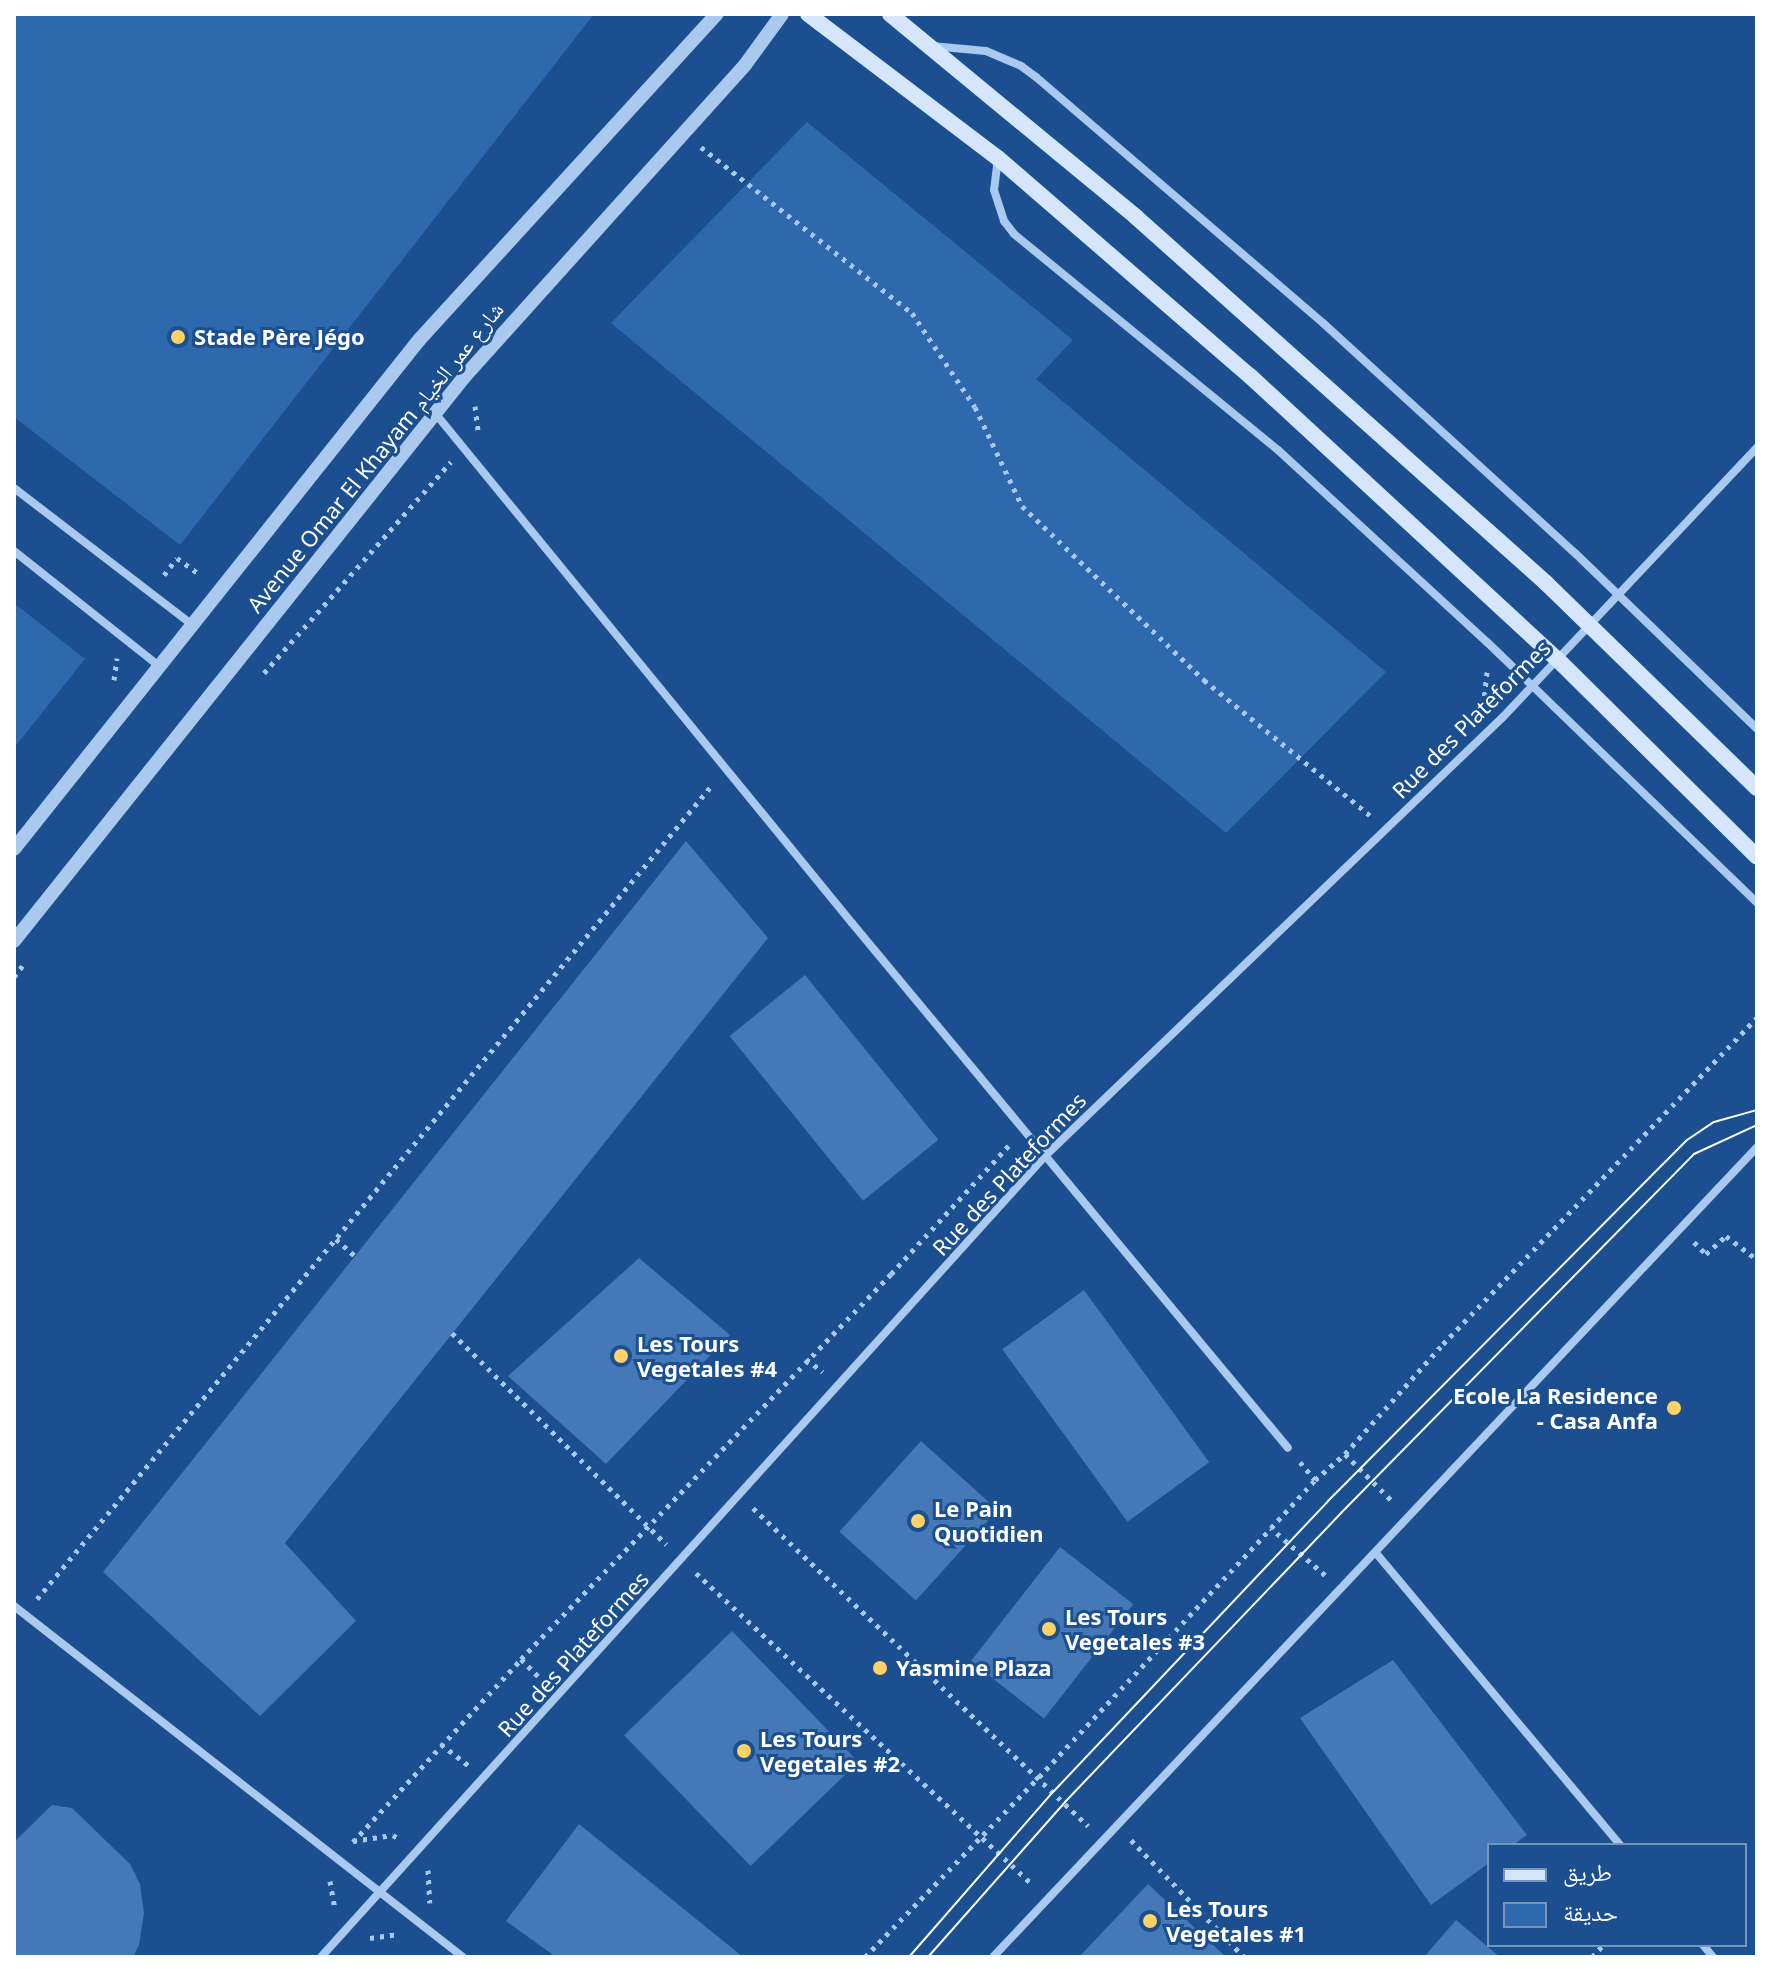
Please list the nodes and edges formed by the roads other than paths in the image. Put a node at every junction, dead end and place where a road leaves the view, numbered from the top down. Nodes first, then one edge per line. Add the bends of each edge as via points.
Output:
1 (717, 14) edge
2 (782, 14) edge
3 (808, 14) edge
4 (890, 14) edge
5 (930, 47) junction
6 (998, 158) junction
7 (435, 413) junction
8 (1757, 447) edge
9 (14, 488) edge
10 (14, 551) edge
11 (1617, 595) junction
12 (190, 623) junction
13 (1589, 625) junction
14 (1557, 659) junction
15 (158, 665) junction
16 (1532, 687) junction
17 (1757, 729) edge
18 (1757, 788) edge
19 (14, 849) edge
20 (1757, 857) edge
21 (1757, 903) edge
22 (14, 941) edge
23 (1757, 1147) edge
24 (1045, 1156) junction
25 (1288, 1448) dead end
26 (1376, 1553) junction
27 (14, 1606) edge
28 (1618, 1843) edge
29 (382, 1893) junction
30 (321, 1957) edge
31 (463, 1957) edge
32 (993, 1957) edge

1 - 12 street, Avenue Omar El Khayam شارع عمر الخيام via 419,340
2 - 7 street, Avenue Omar El Khayam شارع عمر الخيام via 685,134
3 - 6 main road
4 - 5 main road
5 - 11 street via 986,51 1036,77 1323,323
5 - 13 main road via 1136,217
6 - 14 main road via 1250,376
6 - 16 street via 994,190 1014,234 1278,450
7 - 22 street, Avenue Omar El Khayam شارع عمر الخيام
7 - 24 street
8 - 11 street, Rue des Plateformes
9 - 12 street
10 - 15 street
11 - 13 street, Rue des Plateformes
11 - 17 street
12 - 15 street, Avenue Omar El Khayam شارع عمر الخيام
13 - 14 street, Rue des Plateformes
13 - 18 main road
14 - 16 street, Rue des Plateformes
14 - 20 main road
15 - 19 street, Avenue Omar El Khayam شارع عمر الخيام
16 - 21 street
16 - 24 street, Rue des Plateformes
23 - 26 street
24 - 25 street
24 - 29 street, Rue des Plateformes
26 - 28 street
26 - 32 street
27 - 29 street
29 - 30 street, Rue des Plateformes
29 - 31 street

